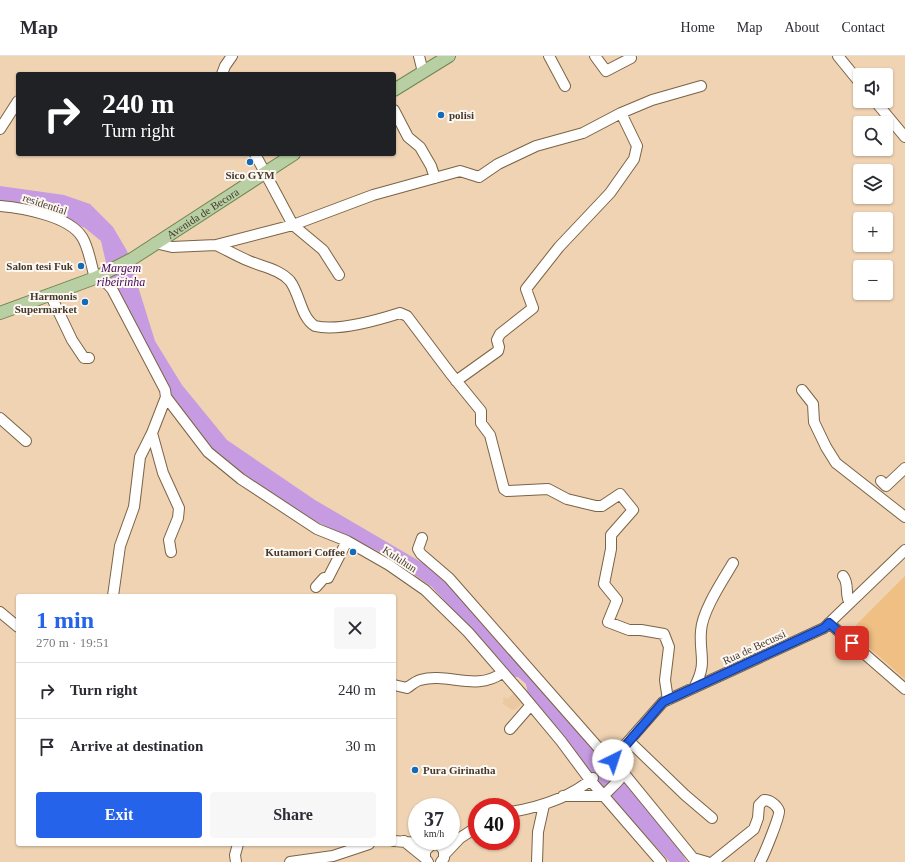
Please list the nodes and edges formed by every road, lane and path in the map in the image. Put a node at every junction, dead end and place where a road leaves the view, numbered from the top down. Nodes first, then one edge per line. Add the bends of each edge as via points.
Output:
1 (232, 56) edge
2 (419, 56) edge
3 (449, 56) edge
4 (549, 56) edge
5 (596, 56) edge
6 (838, 56) edge
7 (630, 58) dead end
8 (223, 72) edge
9 (423, 72) junction
10 (853, 74) edge
11 (565, 86) dead end
12 (701, 86) dead end
13 (396, 89) edge
14 (16, 104) edge
15 (881, 108) edge
16 (621, 113) junction
17 (396, 114) edge
18 (0, 129) edge
19 (905, 137) edge
20 (257, 156) edge
21 (291, 156) edge
22 (266, 173) junction
23 (435, 178) junction
24 (0, 206) edge
25 (293, 225) junction
26 (155, 243) junction
27 (216, 245) junction
28 (339, 275) dead end
29 (99, 276) junction
30 (51, 296) junction
31 (0, 313) edge
32 (89, 358) dead end
33 (456, 381) junction
34 (802, 390) dead end
35 (166, 397) junction
36 (0, 418) edge
37 (152, 433) junction
38 (26, 441) dead end
39 (905, 468) edge
40 (881, 481) dead end
41 (905, 517) edge
42 (422, 538) dead end
43 (347, 541) junction
44 (905, 550) edge
45 (171, 552) dead end
46 (733, 563) dead end
47 (843, 576) dead end
48 (316, 588) dead end
49 (113, 594) edge
50 (850, 603) junction
51 (0, 612) edge
52 (829, 623) junction
53 (16, 625) edge
54 (502, 673) junction
55 (396, 685) edge
56 (694, 688) junction
57 (905, 689) edge
58 (668, 700) junction
59 (530, 706) junction
60 (510, 729) dead end
61 (627, 743) junction
62 (612, 761) junction
63 (624, 776) junction
64 (592, 779) junction
65 (604, 795) junction
66 (564, 796) junction
67 (544, 805) junction
68 (520, 810) edge
69 (712, 818) dead end
70 (468, 832) edge
71 (399, 841) edge
72 (237, 846) edge
73 (363, 846) edge
74 (439, 852) edge
75 (426, 861) edge
76 (236, 862) edge
77 (290, 862) edge
78 (537, 862) edge
79 (661, 862) edge
80 (706, 862) edge
81 (713, 862) edge
82 (760, 862) edge

1 - 8 street
2 - 9 street
3 - 9 main road
4 - 11 street
5 - 7 street via 606,71
6 - 10 street
9 - 13 main road
12 - 16 street via 652,100
14 - 18 street
15 - 19 street
16 - 23 street via 583,133 536,146 498,164 479,177 460,171
16 - 33 street via 637,146 634,159 610,193 559,247 526,289 533,308 500,334 497,340 498,351
17 - 23 street via 408,137 420,147
20 - 22 street
21 - 22 main road, Avenida de Becora
22 - 25 street
22 - 26 main road, Avenida de Becora
23 - 25 street via 373,195
24 - 29 street, residential via 17,207 43,214 71,226 82,237
25 - 27 street
25 - 28 street via 323,250
26 - 27 street via 172,247
26 - 29 main road, Avenida de Becora via 132,259
27 - 33 street via 286,278 293,286 308,319 315,326 324,328 374,322 400,313 405,314
29 - 30 main road
29 - 35 street, Kuluhun via 112,289 165,390
30 - 31 main road
30 - 32 street via 72,340 84,358
33 - 58 street via 482,411 482,423 490,435 504,490 511,492 548,489 567,499 596,506 602,506 620,494 633,510 611,535 604,584 617,600 608,622 628,630 664,634 668,647 665,680
34 - 41 street via 813,404 814,422 836,463
35 - 37 street
35 - 43 street, Kuluhun via 208,452 241,479 317,529
36 - 38 street
37 - 45 street via 163,473 179,508 178,518 169,540
37 - 49 street via 138,465 134,507 120,546
39 - 40 street via 886,486
42 - 62 street via 418,549 421,554 449,578
43 - 48 street via 328,578 324,578
43 - 54 street, Kuluhun via 389,565 425,590 468,632
44 - 50 street, Rua de Becussi
46 - 56 street via 707,612 701,630 702,673
47 - 50 street via 847,581 847,599
50 - 52 street, Rua de Becussi
51 - 53 street
52 - 56 street, Rua de Becussi via 824,628
52 - 57 street
54 - 55 street via 494,679 472,683 436,678 419,680 407,688
54 - 59 street, Kuluhun
56 - 58 street, Rua de Becussi
58 - 61 street, Rua de Becussi via 663,702
59 - 60 street
59 - 64 street, Kuluhun
61 - 62 street, Rua de Becussi
61 - 63 street
61 - 69 street
62 - 63 street
63 - 65 street
63 - 80 street via 693,858
64 - 65 street, Kuluhun
64 - 66 street
65 - 66 street
65 - 79 street, Kuluhun
66 - 67 street
67 - 68 street
67 - 78 street via 538,832
70 - 74 street
71 - 74 street
71 - 75 street
72 - 76 street
73 - 77 street via 327,857
74 - 75 street via 426,848
81 - 82 street via 754,828 760,805 764,800 769,800 779,812 767,850

